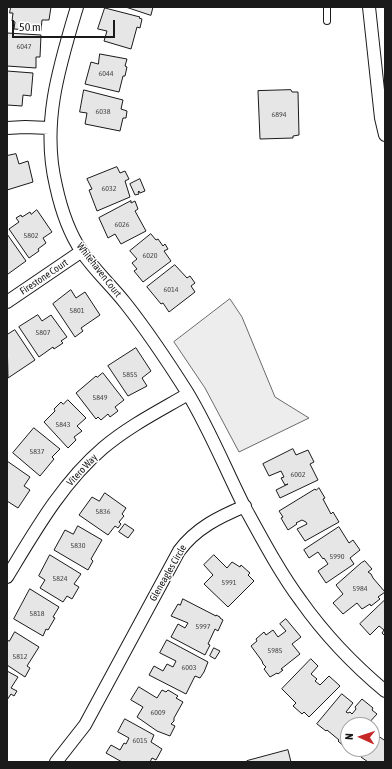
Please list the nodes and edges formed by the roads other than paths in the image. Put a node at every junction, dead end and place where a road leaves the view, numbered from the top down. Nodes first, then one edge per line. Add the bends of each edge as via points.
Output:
1 (77, 7) edge
2 (327, 7) edge
3 (369, 7) edge
4 (327, 22) dead end
5 (7, 128) edge
6 (50, 128) junction
7 (385, 135) edge
8 (82, 251) junction
9 (7, 302) edge
10 (188, 394) junction
11 (245, 506) junction
12 (7, 577) edge
13 (385, 691) edge
14 (56, 762) edge

1 - 6 street, Whitehaven Court via 58,76
2 - 4 lane
3 - 7 street
5 - 6 street
6 - 8 street, Whitehaven Court via 52,170 67,223
8 - 9 street, Firestone Court
8 - 10 street, Whitehaven Court via 139,322
10 - 11 street, Whitehaven Court
10 - 12 street, Vitero Way via 134,425 94,456 57,498
11 - 13 street via 290,586 311,615 346,655
11 - 14 street, Gleneagles Circle via 202,528 188,539 179,551 85,724

